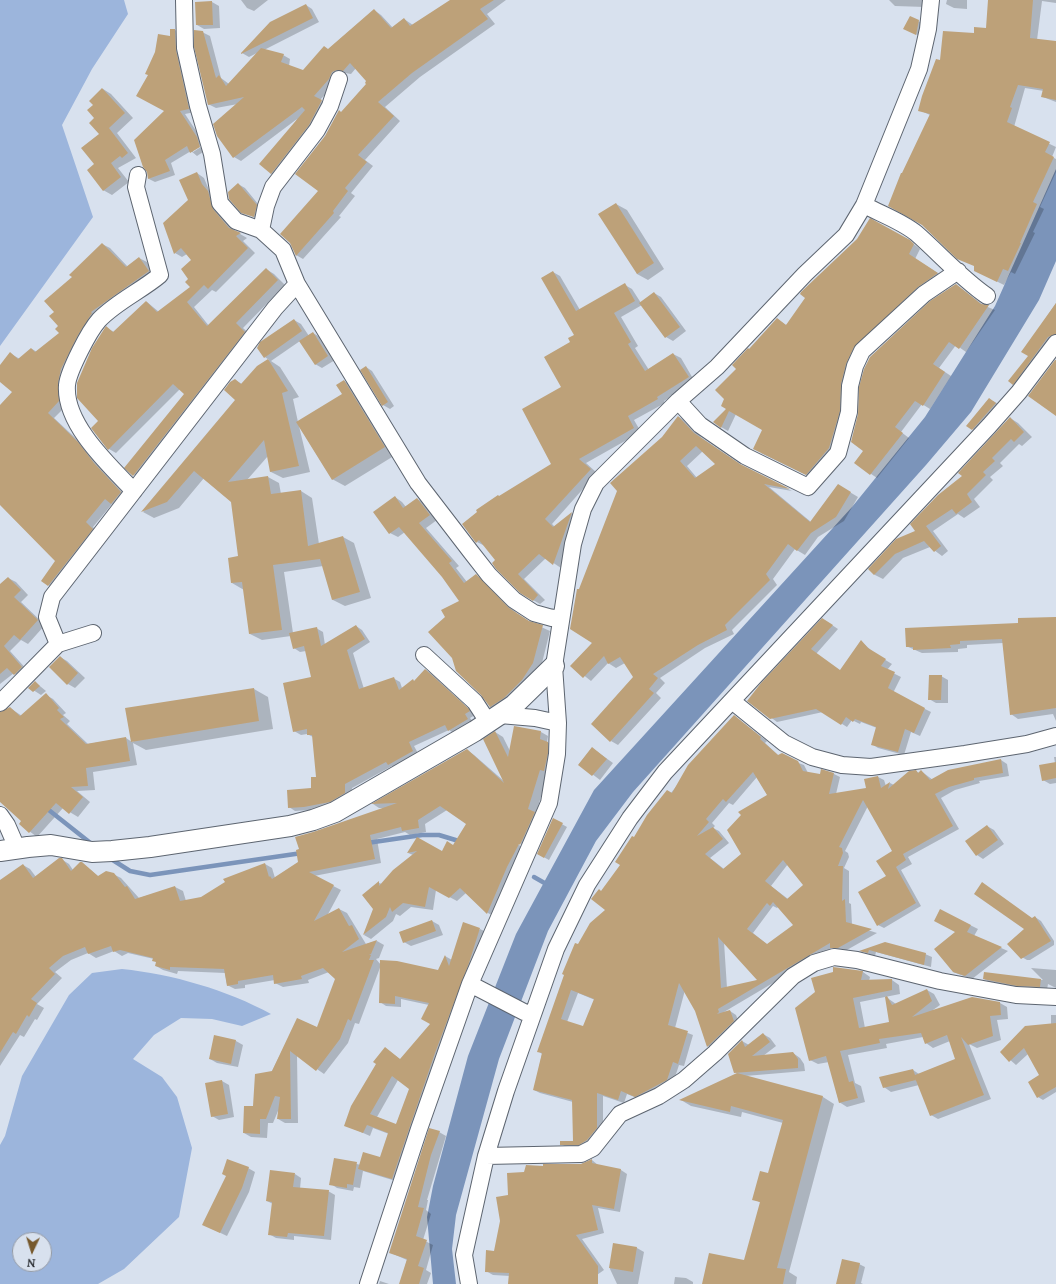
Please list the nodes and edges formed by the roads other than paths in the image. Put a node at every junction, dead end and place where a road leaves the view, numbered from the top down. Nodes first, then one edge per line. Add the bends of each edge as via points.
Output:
1 (184, 0) edge
2 (931, 0) edge
3 (339, 79) dead end
4 (138, 175) dead end
5 (864, 205) junction
6 (261, 230) junction
7 (958, 272) junction
8 (297, 284) junction
9 (987, 296) dead end
10 (1056, 343) edge
11 (678, 401) junction
12 (134, 490) junction
13 (561, 617) junction
14 (93, 633) dead end
15 (58, 644) junction
16 (424, 655) dead end
17 (554, 666) junction
18 (732, 701) junction
19 (0, 703) edge
20 (494, 718) junction
21 (558, 724) junction
22 (1056, 736) edge
23 (0, 815) edge
24 (9, 850) edge
25 (475, 986) junction
26 (1056, 997) edge
27 (528, 1013) junction
28 (486, 1156) junction
29 (368, 1284) edge
30 (469, 1284) edge

1 - 6 street via 186,48 198,106 212,154 220,203 236,221
2 - 5 street via 928,29 919,69
3 - 6 street via 330,106 317,130 273,187
4 - 12 street via 136,187 160,275 100,320 76,358 67,385 70,407 80,428
5 - 7 street via 914,232
5 - 11 street via 846,236 805,274 717,367
6 - 8 street via 283,250
7 - 9 street via 968,283
7 - 11 street via 924,294 862,352 850,386 849,412 838,453 808,487 745,456 700,425
8 - 12 street via 275,308
8 - 13 street via 418,483 471,552 514,600 534,613 552,618
10 - 18 street via 989,426
11 - 13 street via 596,483 583,509 573,544
12 - 15 street via 52,597 47,617
13 - 17 street
14 - 15 street
15 - 19 street
16 - 20 street
17 - 20 main road via 514,705
17 - 21 street
18 - 22 street via 784,742 812,757 842,765 870,767 957,756 1027,744
18 - 27 street via 665,772 630,818 596,871 556,949
20 - 21 street via 535,718
20 - 24 main road via 475,732 353,802 313,820 261,831 112,851 92,852 51,845
21 - 25 street via 556,766 549,803
23 - 24 street via 7,825
25 - 27 street
25 - 29 street via 419,1129
26 - 28 street via 1016,994 940,981 857,960 834,957 814,963 793,976 684,1080 660,1096 620,1114 593,1148 581,1154
27 - 28 street
28 - 30 street via 464,1255

